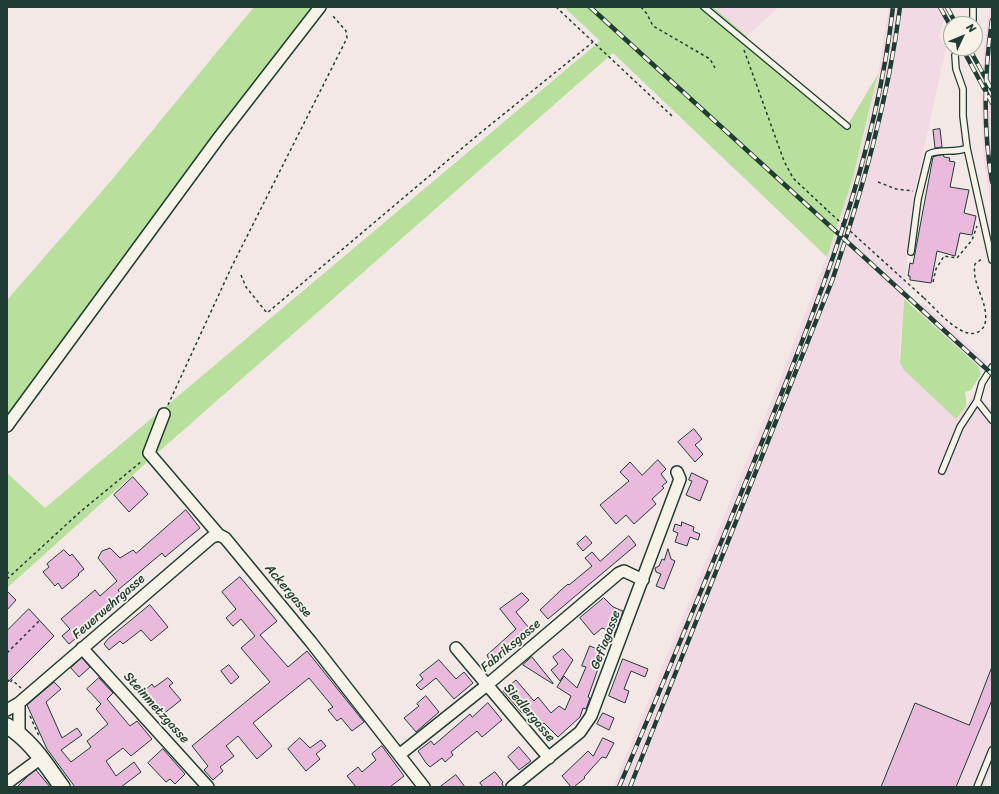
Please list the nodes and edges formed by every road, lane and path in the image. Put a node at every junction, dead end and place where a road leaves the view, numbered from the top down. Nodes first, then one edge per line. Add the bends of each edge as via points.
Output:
1 (320, 7) edge
2 (556, 7) edge
3 (641, 7) edge
4 (704, 7) edge
5 (332, 15) dead end
6 (738, 35) junction
7 (593, 42) junction
8 (955, 56) edge
9 (715, 68) dead end
10 (672, 116) dead end
11 (847, 126) dead end
12 (967, 148) junction
13 (878, 182) dead end
14 (920, 191) junction
15 (985, 226) junction
16 (911, 252) dead end
17 (992, 258) edge
18 (241, 275) dead end
19 (934, 282) dead end
20 (992, 367) edge
21 (977, 401) junction
22 (164, 414) joint
23 (992, 420) edge
24 (7, 426) edge
25 (150, 454) junction
26 (942, 471) dead end
27 (677, 472) dead end
28 (219, 535) junction
29 (7, 571) edge
30 (10, 576) junction
31 (7, 580) edge
32 (643, 580) junction
33 (40, 619) dead end
34 (82, 648) junction
35 (456, 648) dead end
36 (7, 653) edge
37 (7, 680) edge
38 (10, 683) junction
39 (487, 685) junction
40 (7, 686) edge
41 (18, 698) junction
42 (7, 710) edge
43 (13, 729) edge
44 (992, 750) edge
45 (399, 756) junction
46 (41, 758) junction
47 (549, 758) junction
48 (7, 783) edge
49 (62, 787) edge
50 (208, 787) edge
51 (424, 787) edge
52 (512, 787) edge
53 (977, 787) edge

1 - 24 street via 220,136
2 - 7 path
3 - 9 path via 653,26 710,60
4 - 6 lane
5 - 22 path via 346,31 347,38 232,266
6 - 11 lane
6 - 17 path, bridge via 784,161 793,178 962,332 974,334 980,331 986,320 973,273 974,264 982,258
7 - 10 path
7 - 18 path via 479,134 267,314 246,287
8 - 12 lane via 956,69 963,89
12 - 14 lane via 960,151 935,151 929,154
12 - 15 lane
13 - 14 path via 896,189
14 - 16 lane
15 - 17 lane
15 - 19 path via 976,226 972,240 957,258 944,256 936,269
20 - 21 lane via 982,383
21 - 23 lane
21 - 26 lane via 960,428
22 - 25 street
25 - 28 street, Ackergasse
25 - 30 path via 80,512
27 - 32 street, Gefiagasse via 680,479
28 - 34 street, Feuerwehrgasse via 212,537
28 - 45 street, Ackergasse via 225,538 311,642
29 - 30 path
30 - 31 path
32 - 39 street, Fabriksgasse via 624,571 619,573
32 - 47 street, Gefiagasse via 591,716 580,732
33 - 36 path
34 - 41 street, Feuerwehrgasse
34 - 50 street, Steinmetzgasse
35 - 39 street, Siedlergasse
37 - 38 path
38 - 40 path
38 - 41 path via 12,680 22,689
39 - 45 street, Fabriksgasse
39 - 47 street, Siedlergasse
41 - 42 street, Feuerwehrgasse
41 - 43 street
43 - 46 main road
44 - 53 lane
45 - 51 street, Ackergasse
46 - 48 street
46 - 49 main road
47 - 52 street, Gefiagasse

